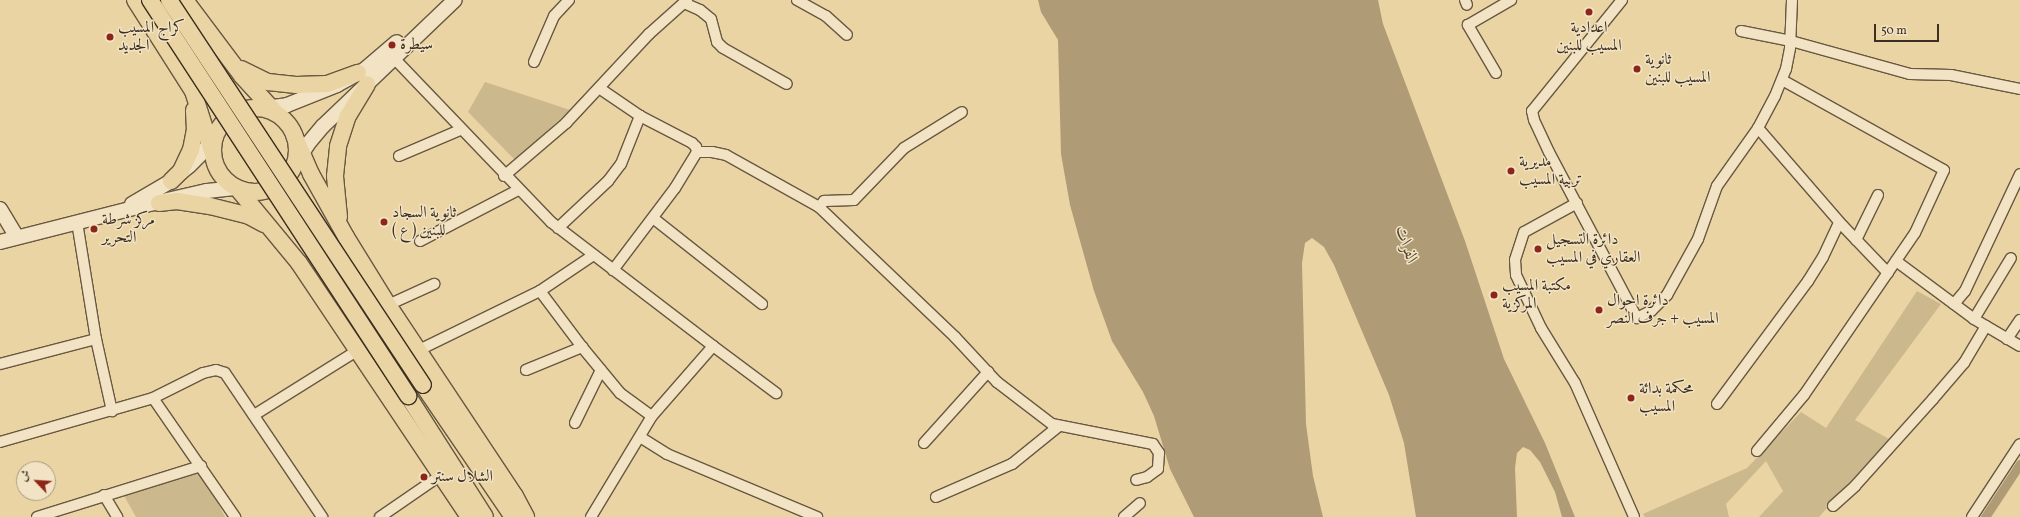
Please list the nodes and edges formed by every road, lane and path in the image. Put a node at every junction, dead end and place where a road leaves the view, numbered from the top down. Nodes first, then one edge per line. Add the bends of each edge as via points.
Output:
1 (135, 0) edge
2 (150, 0) edge
3 (169, 0) edge
4 (186, 0) edge
5 (441, 0) edge
6 (455, 0) edge
7 (569, 0) edge
8 (797, 0) edge
9 (1511, 0) edge
10 (1622, 0) edge
11 (1792, 0) edge
12 (686, 1) edge
13 (557, 4) edge
14 (1741, 31) dead end
15 (847, 34) dead end
16 (1791, 41) junction
17 (224, 53) junction
18 (390, 55) junction
19 (534, 62) dead end
20 (1496, 73) dead end
21 (185, 76) junction
22 (362, 78) junction
23 (1782, 80) junction
24 (787, 84) dead end
25 (599, 88) junction
26 (2020, 89) edge
27 (270, 112) junction
28 (962, 112) dead end
29 (640, 116) junction
30 (1758, 128) junction
31 (460, 130) junction
32 (294, 135) junction
33 (214, 143) junction
34 (697, 152) junction
35 (301, 154) junction
36 (399, 156) dead end
37 (292, 170) junction
38 (2020, 174) edge
39 (504, 176) junction
40 (171, 181) junction
41 (236, 188) junction
42 (518, 190) junction
43 (1878, 195) dead end
44 (159, 203) junction
45 (1577, 203) junction
46 (819, 208) junction
47 (0, 209) edge
48 (114, 213) junction
49 (653, 218) junction
50 (77, 222) junction
51 (1840, 223) junction
52 (558, 228) junction
53 (277, 234) junction
54 (16, 236) junction
55 (346, 237) junction
56 (1856, 240) junction
57 (0, 242) edge
58 (420, 242) dead end
59 (592, 256) junction
60 (2011, 258) dead end
61 (1896, 261) junction
62 (613, 270) junction
63 (1888, 272) junction
64 (434, 284) dead end
65 (540, 291) junction
66 (762, 304) dead end
67 (1954, 304) junction
68 (388, 305) junction
69 (1974, 319) junction
70 (2020, 320) edge
71 (1986, 326) junction
72 (2007, 338) junction
73 (96, 339) junction
74 (582, 346) junction
75 (713, 346) junction
76 (2020, 346) edge
77 (358, 350) junction
78 (419, 350) junction
79 (0, 364) edge
80 (526, 370) dead end
81 (601, 370) junction
82 (988, 372) junction
83 (776, 393) dead end
84 (153, 398) junction
85 (1717, 404) dead end
86 (112, 411) junction
87 (254, 415) junction
88 (652, 416) junction
89 (575, 423) dead end
90 (1059, 426) junction
91 (640, 437) junction
92 (0, 442) edge
93 (924, 443) dead end
94 (2020, 444) edge
95 (1757, 451) dead end
96 (201, 466) junction
97 (441, 475) junction
98 (1136, 480) dead end
99 (104, 495) junction
100 (936, 497) dead end
101 (1140, 503) dead end
102 (1832, 506) dead end
103 (37, 517) edge
104 (118, 517) edge
105 (235, 517) edge
106 (322, 517) edge
107 (380, 517) edge
108 (469, 517) edge
109 (485, 517) edge
110 (513, 517) edge
111 (526, 517) edge
112 (591, 517) edge
113 (817, 517) edge
114 (1124, 517) edge
115 (1634, 517) edge
116 (1972, 517) edge

1 - 21 highway
2 - 109 highway, bridge
3 - 110 highway, bridge
4 - 17 highway
5 - 18 main road
6 - 18 main road
7 - 13 street
8 - 15 street via 826,16
9 - 20 street via 1468,25
10 - 45 street via 1532,111 1540,133
11 - 16 street
12 - 24 street via 711,19 716,42 723,48
12 - 25 street via 649,34
13 - 19 street
14 - 16 street
16 - 23 street
16 - 26 street via 1910,74 1951,75
17 - 22 highway via 256,78 278,84 327,84
17 - 27 highway
18 - 22 main road
18 - 31 street
21 - 33 highway
21 - 40 highway via 194,110 194,140 186,162
22 - 27 main road
22 - 35 main road
22 - 55 highway via 348,116 336,161 337,209
23 - 30 street
23 - 61 street via 1944,170 1915,233
25 - 29 street
25 - 39 street via 566,124
27 - 32 highway
27 - 33 highway via 235,114
28 - 46 street via 904,148 854,200 824,201
29 - 34 street via 692,143
29 - 52 street via 633,140 612,176
30 - 45 street via 1718,186 1698,239 1667,295 1651,311 1637,318
30 - 51 street
31 - 36 street
31 - 39 street
32 - 35 highway
32 - 37 highway via 297,153
33 - 40 main road
33 - 41 highway via 220,174
34 - 46 street via 726,155
34 - 49 street
35 - 37 main road
35 - 55 highway
37 - 41 highway via 280,184 263,191 249,192
38 - 67 street via 1965,291
39 - 42 street
40 - 48 main road
41 - 44 main road via 207,191
41 - 53 highway
42 - 52 street
42 - 58 street
43 - 56 street
44 - 48 main road
44 - 53 highway via 192,203 247,215
45 - 115 street via 1524,232 1515,260 1516,275 1541,328 1575,383
46 - 82 street via 954,336
47 - 54 main road
48 - 50 main road
49 - 62 street
49 - 66 street
50 - 54 main road
50 - 73 street
51 - 56 street
51 - 85 street via 1808,282
52 - 59 street
53 - 77 highway
54 - 57 main road
55 - 68 highway
56 - 63 street
59 - 62 street
59 - 65 street
60 - 69 street
61 - 63 street
61 - 67 street
62 - 75 street
63 - 95 street via 1804,395
64 - 68 street
65 - 74 street
65 - 78 street
67 - 69 street
68 - 78 highway
69 - 71 street
70 - 72 street
71 - 72 street
71 - 102 street via 1964,363 1855,486
72 - 76 street
73 - 79 street
73 - 86 street
74 - 80 street
74 - 81 street
75 - 83 street
75 - 88 street
77 - 87 street
77 - 97 highway
78 - 111 highway via 515,496
81 - 88 street via 620,393
81 - 89 street
82 - 90 street via 1019,401 1048,422
82 - 93 street
84 - 86 street
84 - 87 street via 203,373 216,370 225,373
84 - 96 street
86 - 92 street
87 - 106 street
88 - 91 street
90 - 98 street via 1153,444 1159,453 1158,469 1147,477
90 - 100 street via 1012,464
91 - 112 street
91 - 113 street via 667,454
94 - 116 street
96 - 99 street
96 - 105 street
97 - 107 street
97 - 108 highway
99 - 103 street
99 - 104 street
101 - 114 street

